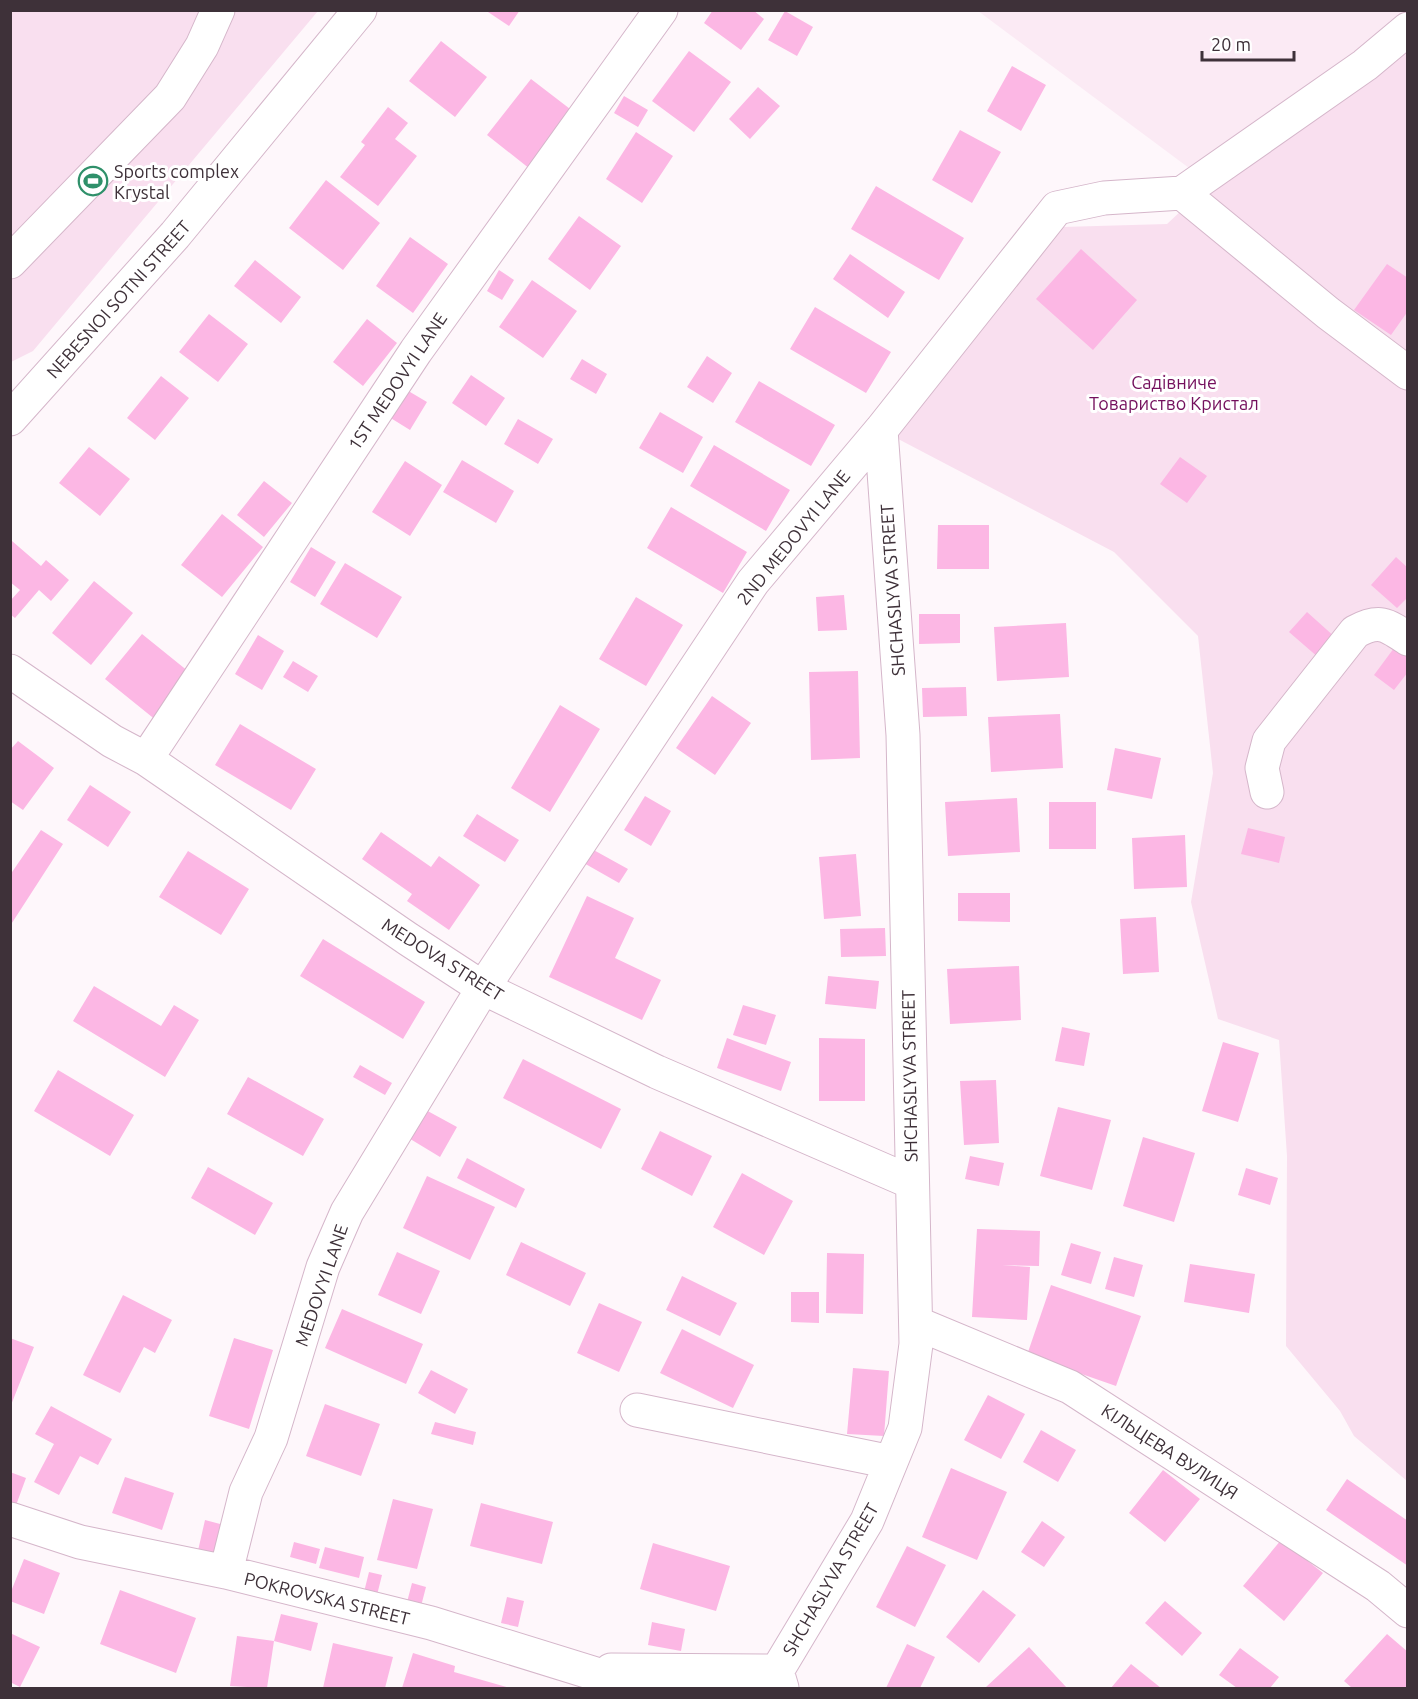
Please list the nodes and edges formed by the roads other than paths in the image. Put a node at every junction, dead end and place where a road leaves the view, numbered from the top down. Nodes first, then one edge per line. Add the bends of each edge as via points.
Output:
1 (218, 10) edge
2 (360, 10) edge
3 (661, 10) edge
4 (1407, 29) edge
5 (1182, 194) junction
6 (10, 262) edge
7 (1407, 373) edge
8 (10, 419) edge
9 (880, 430) junction
10 (1407, 639) edge
11 (10, 671) edge
12 (146, 759) junction
13 (1267, 792) dead end
14 (483, 988) junction
15 (911, 1182) junction
16 (916, 1323) junction
17 (637, 1410) dead end
18 (891, 1462) junction
19 (10, 1519) edge
20 (226, 1572) junction
21 (1407, 1611) edge
22 (585, 1670) junction
23 (780, 1680) edge
24 (641, 1689) edge

1 - 6 street via 202,46 170,97
2 - 8 street, NEBESNOI SOTNI STREET via 176,235
3 - 12 street, 1ST MEDOVYI LANE via 416,351
4 - 5 street via 1365,65
5 - 7 street
5 - 9 street, 2ND MEDOVYI LANE via 1104,198 1057,208
9 - 14 street, 2ND MEDOVYI LANE via 753,582
9 - 15 street, SHCHASLYVA STREET via 903,735
10 - 13 street via 1390,627 1371,623 1355,632 1269,741 1262,768
11 - 12 street, MEDOVA STREET via 112,741
12 - 14 street, MEDOVA STREET
14 - 15 street, MEDOVA STREET via 657,1072
14 - 20 street, MEDOVYI LANE via 347,1212 323,1268 271,1438 246,1492
15 - 16 street, SHCHASLYVA STREET
16 - 18 street, SHCHASLYVA STREET via 905,1428
16 - 21 street, КІЛЬЦЕВА ВУЛИЦЯ via 1070,1387 1378,1586
17 - 18 street
18 - 23 street, SHCHASLYVA STREET via 867,1521
19 - 20 street, POKROVSKA STREET via 80,1542
20 - 22 street, POKROVSKA STREET via 431,1623
22 - 23 street
22 - 24 street, POKROVSKA STREET

